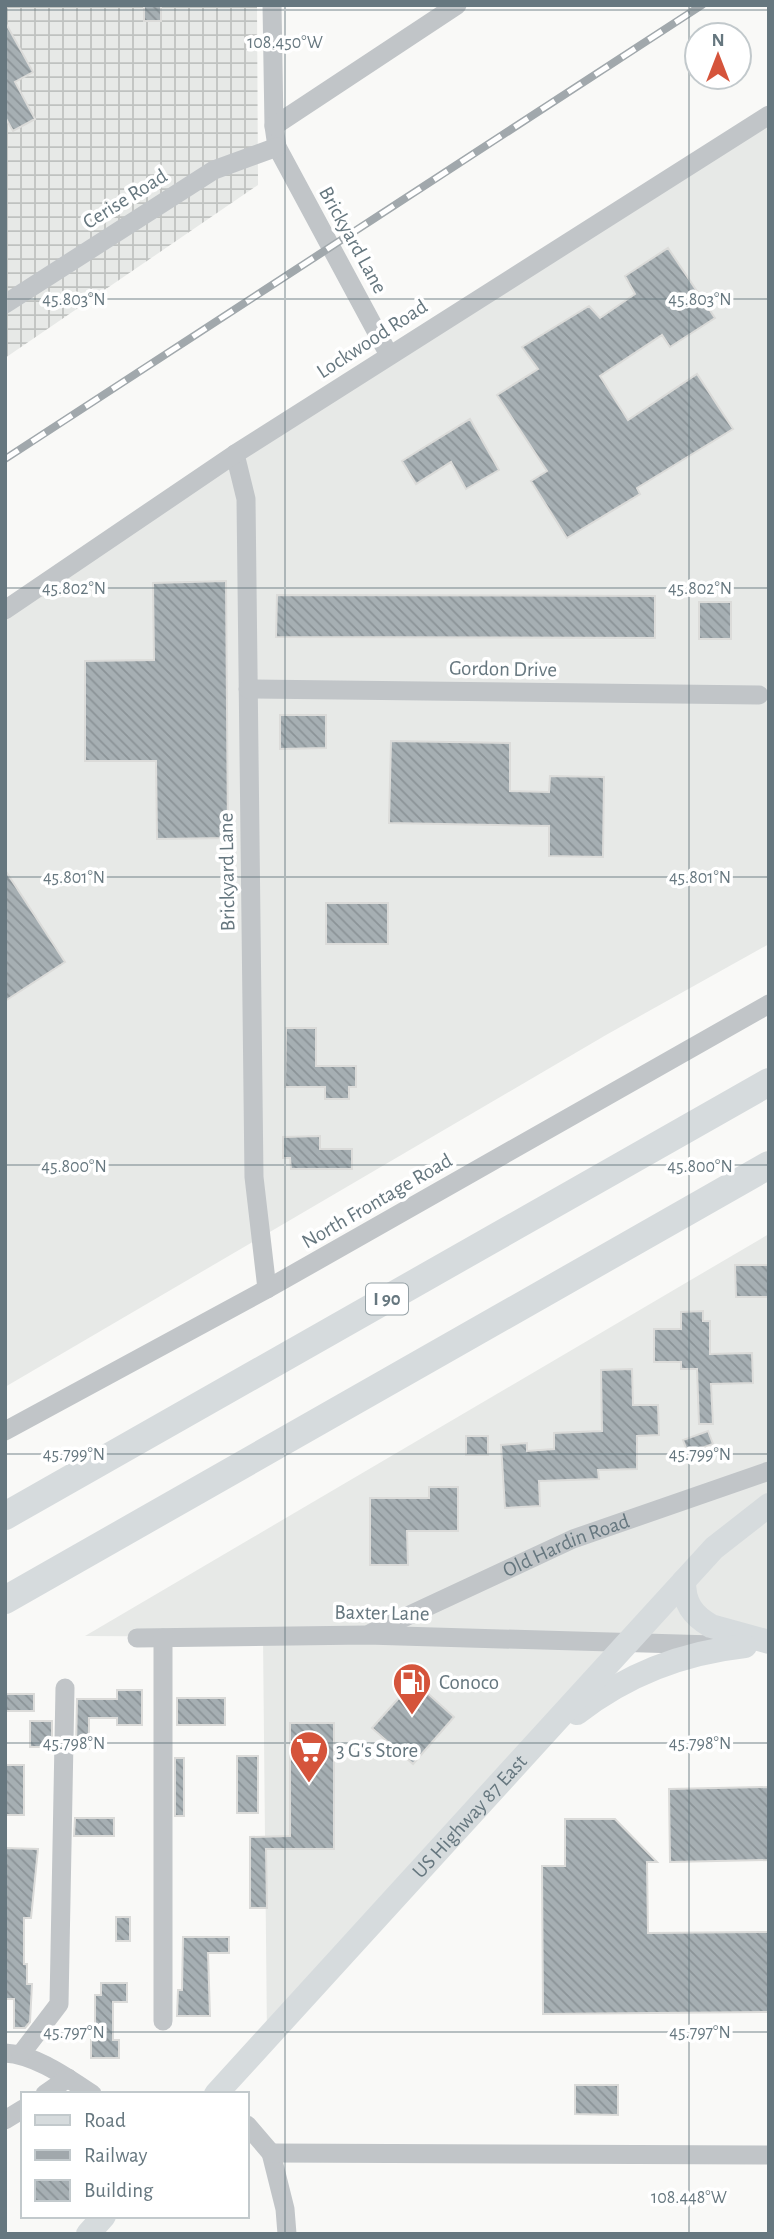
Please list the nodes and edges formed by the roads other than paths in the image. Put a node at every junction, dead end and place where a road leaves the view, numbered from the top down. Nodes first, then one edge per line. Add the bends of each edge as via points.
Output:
1 (272, 5) edge
2 (457, 5) edge
3 (769, 114) edge
4 (274, 126) junction
5 (277, 147) junction
6 (5, 304) edge
7 (389, 355) junction
8 (235, 454) junction
9 (5, 610) edge
10 (248, 689) junction
11 (759, 695) dead end
12 (769, 1004) edge
13 (769, 1082) edge
14 (769, 1165) edge
15 (267, 1289) junction
16 (5, 1431) edge
17 (769, 1471) edge
18 (769, 1505) edge
19 (5, 1516) edge
20 (684, 1581) junction
21 (5, 1602) edge
22 (367, 1634) junction
23 (136, 1638) dead end
24 (163, 1638) junction
25 (626, 1643) junction
26 (761, 1645) edge
27 (65, 1688) dead end
28 (530, 1749) junction
29 (163, 2021) dead end
30 (13, 2054) edge
31 (68, 2078) junction
32 (47, 2092) edge
33 (89, 2092) edge
34 (219, 2092) edge
35 (21, 2110) edge
36 (5, 2120) edge
37 (248, 2125) edge
38 (271, 2153) junction
39 (769, 2155) edge
40 (102, 2218) edge
41 (89, 2234) edge
42 (287, 2234) edge

1 - 4 street
2 - 4 street
3 - 7 street, Lockwood Road
4 - 5 street
5 - 6 street, Cerise Road via 214,170
5 - 7 street, Brickyard Lane
7 - 8 street, Lockwood Road
8 - 9 street, Lockwood Road
8 - 10 street, Brickyard Lane via 246,499
10 - 11 street, Gordon Drive
10 - 15 street, Brickyard Lane via 254,1177
12 - 15 street, North Frontage Road
13 - 19 highway, I 90
14 - 21 highway
15 - 16 street, North Frontage Road
17 - 22 street, Old Hardin Road via 573,1539
18 - 20 main road via 714,1548
20 - 25 main road
20 - 26 main road via 687,1602 703,1622
22 - 24 street, Baxter Lane
22 - 25 street, Baxter Lane
23 - 24 street, Baxter Lane
24 - 29 street
25 - 26 street
25 - 28 main road, US Highway 87 East
26 - 28 main road via 692,1654 637,1675 590,1702
27 - 30 street via 59,2004
28 - 34 main road, US Highway 87 East
30 - 31 street
31 - 32 street
31 - 33 street
35 - 36 street
37 - 38 street
38 - 39 street
38 - 42 street
40 - 41 main road

